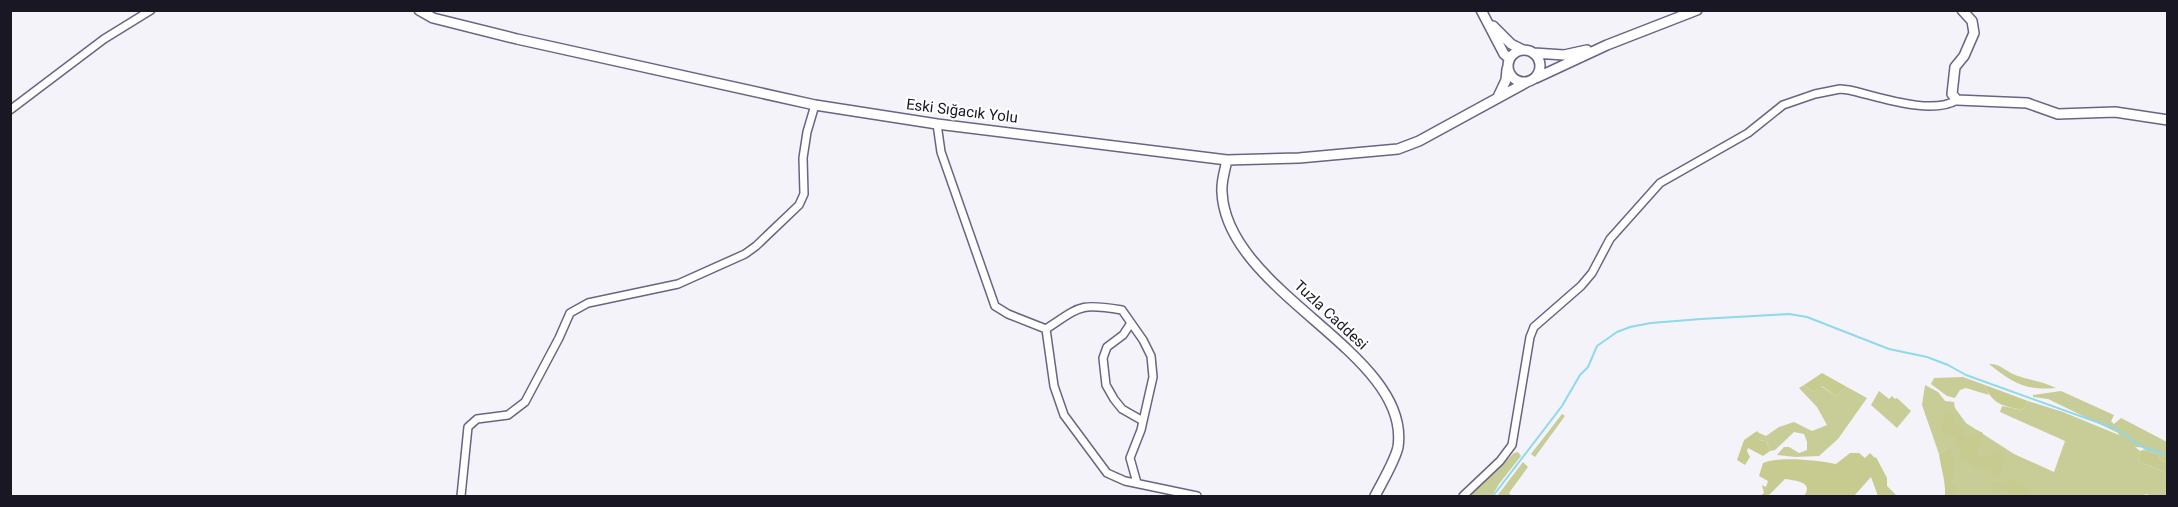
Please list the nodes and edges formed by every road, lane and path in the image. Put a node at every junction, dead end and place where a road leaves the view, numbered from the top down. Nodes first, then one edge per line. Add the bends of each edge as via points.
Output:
1 (151, 10) edge
2 (419, 10) edge
3 (1481, 10) edge
4 (1697, 10) edge
5 (1962, 10) edge
6 (1489, 22) junction
7 (1607, 45) junction
8 (1523, 50) junction
9 (1534, 53) junction
10 (1509, 58) junction
11 (1507, 69) junction
12 (1536, 78) junction
13 (1527, 82) junction
14 (1498, 97) junction
15 (1957, 100) junction
16 (815, 105) junction
17 (10, 110) edge
18 (2168, 120) edge
19 (937, 124) junction
20 (1227, 160) junction
21 (1131, 323) junction
22 (1046, 329) junction
23 (1143, 422) junction
24 (1137, 483) junction
25 (461, 496) edge
26 (1197, 496) edge
27 (1375, 496) edge
28 (1463, 496) edge

1 - 17 street via 104,39
2 - 16 main road, Eski Sığacık Yolu via 433,18 517,39
3 - 6 main road
4 - 7 main road
5 - 15 main road via 1972,21 1974,33 1955,67 1952,94
6 - 8 main road
6 - 10 main road
7 - 9 main road via 1564,55
7 - 12 main road
8 - 9 main road
8 - 10 main road
9 - 12 main road via 1540,68
10 - 11 main road
11 - 13 main road via 1516,81
11 - 14 main road
12 - 13 main road
13 - 14 main road, Eski Sığacık Yolu
14 - 20 main road, Eski Sığacık Yolu via 1398,149
15 - 18 main road via 2026,103 2058,114 2115,112
15 - 28 street via 1926,106 1840,89 1815,94 1784,105 1748,133 1659,183 1610,239 1581,286 1534,327 1512,445
16 - 19 main road, Eski Sığacık Yolu
16 - 25 street via 803,158 804,194 799,205 745,254 678,284 588,303 570,313 525,402 508,415 477,418 468,427
19 - 20 main road, Eski Sığacık Yolu
19 - 22 street via 941,152 995,306
20 - 27 main road, Tuzla Caddesi via 1222,192 1229,223 1246,254 1362,364 1394,408 1398,448
21 - 22 street via 1122,310 1090,305 1079,307
21 - 23 street via 1151,356 1153,377
21 - 23 street via 1123,336 1107,347 1103,358 1106,385 1122,409
22 - 24 street via 1054,386 1064,415 1107,473
23 - 24 street via 1130,458
24 - 26 street

